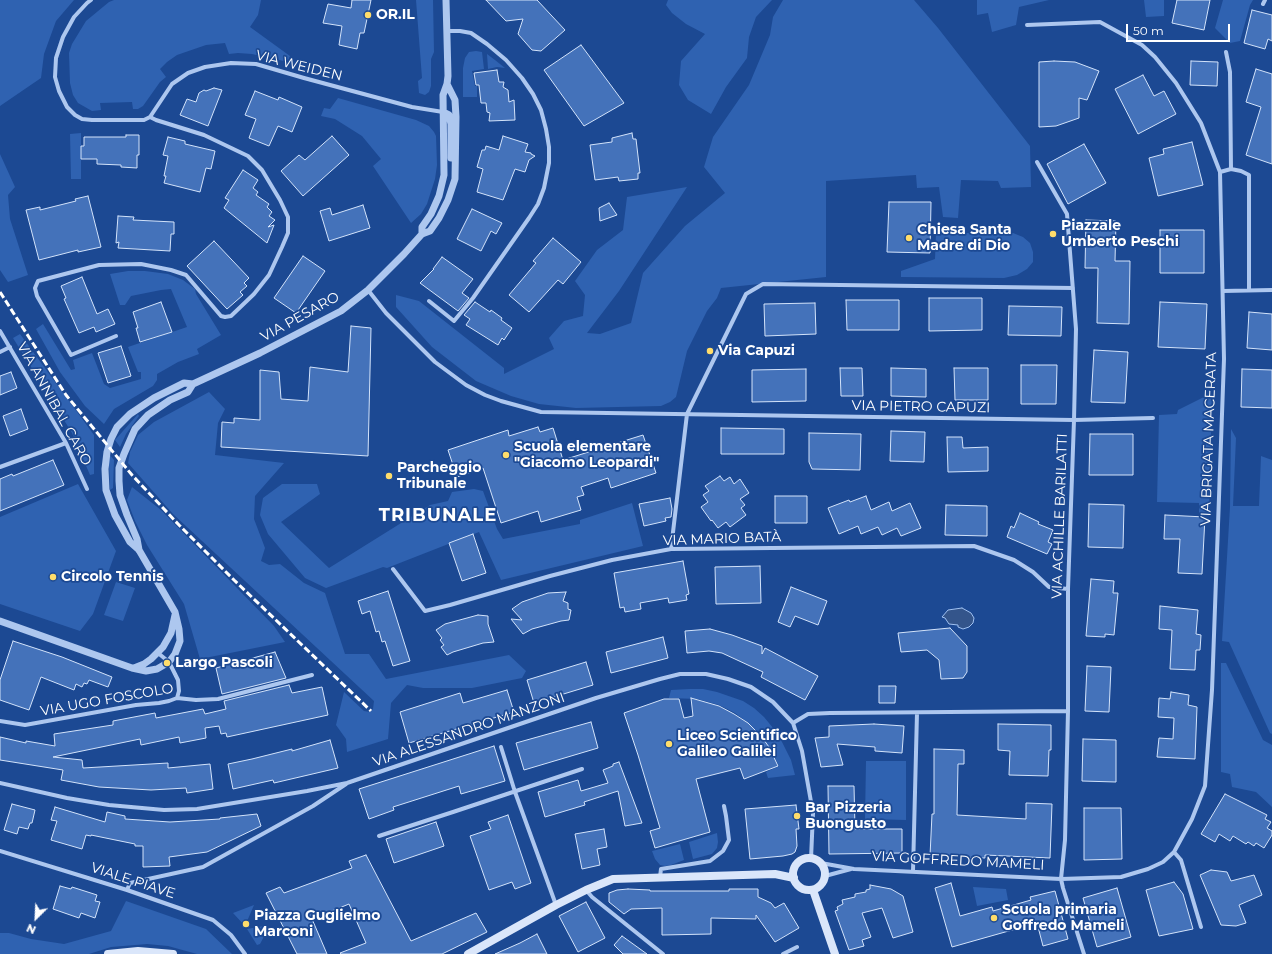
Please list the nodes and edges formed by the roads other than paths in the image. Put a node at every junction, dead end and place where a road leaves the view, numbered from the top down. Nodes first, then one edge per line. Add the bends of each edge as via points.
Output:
1 (91, 0) edge
2 (446, 0) edge
3 (1027, 26) dead end
4 (447, 31) junction
5 (1226, 52) dead end
6 (447, 84) junction
7 (443, 112) junction
8 (150, 117) junction
9 (1036, 162) dead end
10 (1231, 170) junction
11 (1220, 172) junction
12 (455, 179) junction
13 (422, 234) junction
14 (1073, 288) junction
15 (368, 290) junction
16 (1249, 290) junction
17 (1272, 290) edge
18 (1223, 291) junction
19 (429, 301) dead end
20 (0, 331) edge
21 (116, 336) dead end
22 (10, 347) junction
23 (0, 352) edge
24 (193, 384) junction
25 (687, 414) junction
26 (1153, 418) dead end
27 (1074, 420) junction
28 (66, 443) junction
29 (0, 467) edge
30 (87, 489) dead end
31 (671, 549) junction
32 (138, 550) junction
33 (393, 569) dead end
34 (1068, 589) junction
35 (175, 612) junction
36 (0, 621) edge
37 (158, 653) junction
38 (169, 662) junction
39 (132, 668) junction
40 (312, 675) dead end
41 (177, 698) junction
42 (1068, 711) junction
43 (917, 713) junction
44 (0, 721) edge
45 (793, 723) junction
46 (501, 747) dead end
47 (582, 768) dead end
48 (0, 783) edge
49 (347, 783) junction
50 (515, 792) junction
51 (724, 806) dead end
52 (379, 836) dead end
53 (0, 851) edge
54 (1174, 852) junction
55 (811, 859) junction
56 (821, 863) junction
57 (796, 865) junction
58 (854, 868) junction
59 (913, 871) junction
60 (776, 874) junction
61 (825, 876) junction
62 (660, 878) junction
63 (794, 878) junction
64 (1061, 879) junction
65 (127, 890) junction
66 (586, 890) junction
67 (813, 890) junction
68 (556, 905) junction
69 (1201, 927) dead end
70 (797, 947) dead end
71 (108, 954) edge
72 (173, 954) edge
73 (245, 954) edge
74 (468, 954) edge
75 (663, 954) edge
76 (783, 954) edge
77 (835, 954) edge
78 (1084, 954) edge

1 - 8 street, VIA WEIDEN via 74,17 63,37 56,58 55,77 67,107 82,119 144,120
2 - 4 street, VIA PESARO
3 - 11 street, VIA BRIGATA MACERATA via 1100,22 1142,44 1176,83 1201,123
4 - 6 street, VIA PESARO
4 - 19 street via 470,33 506,60 522,78 541,110 549,147 549,163 544,188 532,214 454,321
5 - 10 street via 1230,72 1232,119
6 - 7 street, VIA PESARO via 443,95
6 - 12 street, VIA PESARO via 456,100
7 - 8 street, VIA WEIDEN via 412,107 256,64 231,63 205,66 188,73 172,84
7 - 12 street, VIA PESARO via 449,115 451,124 451,176
7 - 13 street, VIA PESARO via 444,175 439,196 422,227
8 - 21 street via 204,135 248,156 262,170 280,200 288,217 288,233 269,275 231,316 220,316 186,275 141,264 99,265 38,281 34,288 37,296 71,355
9 - 14 street, VIA ACHILLE BARILATTI via 1067,214
10 - 11 street
10 - 16 street via 1249,175
11 - 18 street, VIA BRIGATA MACERATA
12 - 13 street, VIA PESARO via 439,218 430,231
13 - 15 street, VIA PESARO
14 - 25 street via 763,284 746,294
14 - 27 street, VIA ACHILLE BARILATTI via 1076,329
15 - 24 street, VIA PESARO via 341,311
15 - 25 street, VIA PIETRO CAPUZI via 386,313 435,362 466,385 485,395 542,412
16 - 17 street
16 - 18 street
18 - 54 street, VIA BRIGATA MACERATA via 1222,418 1212,690 1206,776 1202,798
20 - 22 street, VIA ANNIBAL CARO
22 - 23 street
22 - 28 street, VIA ANNIBAL CARO
24 - 32 street, VIA PESARO via 188,392 170,400 148,415 135,429 119,468 120,495 137,539
24 - 32 street, VIA PESARO via 184,384 154,398 130,414 117,427 107,452 106,490 115,516 130,542
25 - 27 street, VIA PIETRO CAPUZI
25 - 31 street
26 - 27 street, VIA PIETRO CAPUZI
27 - 34 street, VIA ACHILLE BARILATTI
28 - 29 street
28 - 30 street, VIA ANNIBAL CARO
31 - 33 street, VIA MARIO BATÀ via 612,560 425,611
31 - 34 street, VIA MARIO BATÀ via 974,546 1014,560 1050,587
32 - 35 street, VIA PESARO
34 - 42 street, VIA ACHILLE BARILATTI
35 - 37 street via 171,633
35 - 38 street, VIA PESARO via 180,641
36 - 39 street
37 - 38 street
37 - 39 street via 144,664
38 - 39 street via 157,669 146,671
38 - 41 street via 179,685
40 - 41 street, VIA UGO FOSCOLO via 218,699
41 - 44 street, VIA UGO FOSCOLO via 25,725
42 - 43 street
42 - 64 street, VIA ACHILLE BARILATTI via 1065,840
43 - 45 street via 808,714
43 - 59 street
45 - 49 street, VIA ALESSANDRO MANZONI via 773,702 752,687 706,674 680,674 596,698
45 - 55 street, VIA ALESSANDRO MANZONI via 802,751 813,813
46 - 50 street
47 - 50 street
48 - 49 street, VIA ALESSANDRO MANZONI via 109,805 164,810 197,809
49 - 65 street via 313,806 203,867 130,883
50 - 52 street
50 - 68 street
51 - 62 street via 729,840 723,851 710,861 661,869
53 - 65 street, VIALE PIAVE
54 - 64 street, VIA BRIGATA MACERATA via 1163,862 1121,877
54 - 69 street via 1181,860
55 - 56 main road
55 - 57 main road via 803,859
56 - 58 street, VIA GOFFREDO MAMELI
56 - 61 main road
57 - 60 main road
57 - 63 main road via 793,871
58 - 59 street, VIA GOFFREDO MAMELI
58 - 61 street, VIA GOFFREDO MAMELI
59 - 64 street, VIA GOFFREDO MAMELI
60 - 62 main road
60 - 63 main road
61 - 67 main road via 820,885
62 - 66 main road via 613,879
63 - 67 main road via 801,888
64 - 78 street
65 - 73 street, VIALE PIAVE via 213,920 231,935
66 - 68 main road
66 - 75 street
67 - 77 main road
68 - 74 main road
70 - 76 street
71 - 72 main road via 138,951

